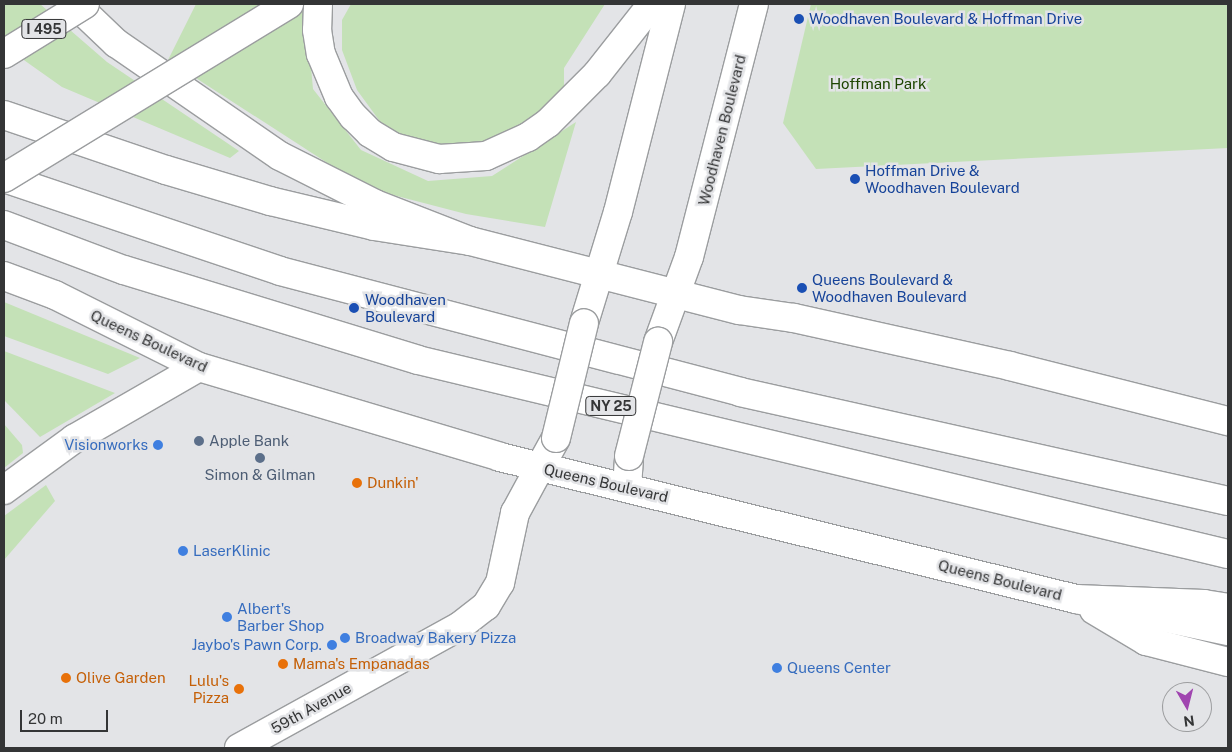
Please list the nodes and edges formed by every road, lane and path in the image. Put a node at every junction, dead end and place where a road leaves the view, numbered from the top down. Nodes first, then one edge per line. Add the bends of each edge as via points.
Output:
1 (75, 4) edge
2 (85, 4) edge
3 (289, 4) edge
4 (318, 4) edge
5 (652, 4) edge
6 (671, 4) edge
7 (754, 4) edge
8 (4, 54) edge
9 (4, 115) edge
10 (4, 178) edge
11 (4, 225) edge
12 (470, 241) junction
13 (599, 272) junction
14 (4, 276) edge
15 (676, 292) junction
16 (198, 367) junction
17 (1228, 421) edge
18 (540, 467) junction
19 (627, 487) junction
20 (4, 490) edge
21 (1228, 501) edge
22 (1228, 554) edge
23 (1076, 599) junction
24 (1228, 608) edge
25 (1228, 631) edge
26 (1228, 662) edge
27 (239, 748) edge

1 - 12 main road via 116,43 280,156 375,204
2 - 8 main road, I 495, bridge
3 - 10 main road, bridge
4 - 5 main road via 316,30 321,54 339,97 353,116 370,133 393,147 415,155 447,159 486,156 548,124 597,74
6 - 13 main road
7 - 15 main road, Woodhaven Boulevard via 692,247
9 - 12 main road via 270,201 374,226
10 - 21 main road via 290,274 740,392
11 - 22 main road, NY 25 via 124,270 418,360
12 - 13 main road
13 - 15 main road
13 - 18 main road, bridge via 556,438
14 - 16 main road, Queens Boulevard via 55,295
15 - 17 main road via 740,310 794,318 1010,366
15 - 19 main road, Woodhaven Boulevard, bridge via 658,342 629,456
16 - 18 main road, Queens Boulevard
16 - 20 main road via 74,439
18 - 19 main road, Queens Boulevard
18 - 27 main road, 59th Avenue via 515,513 500,583 486,606 460,626
19 - 23 main road, Queens Boulevard
23 - 24 main road via 1204,604
23 - 25 main road, Queens Boulevard
23 - 26 main road via 1146,641

